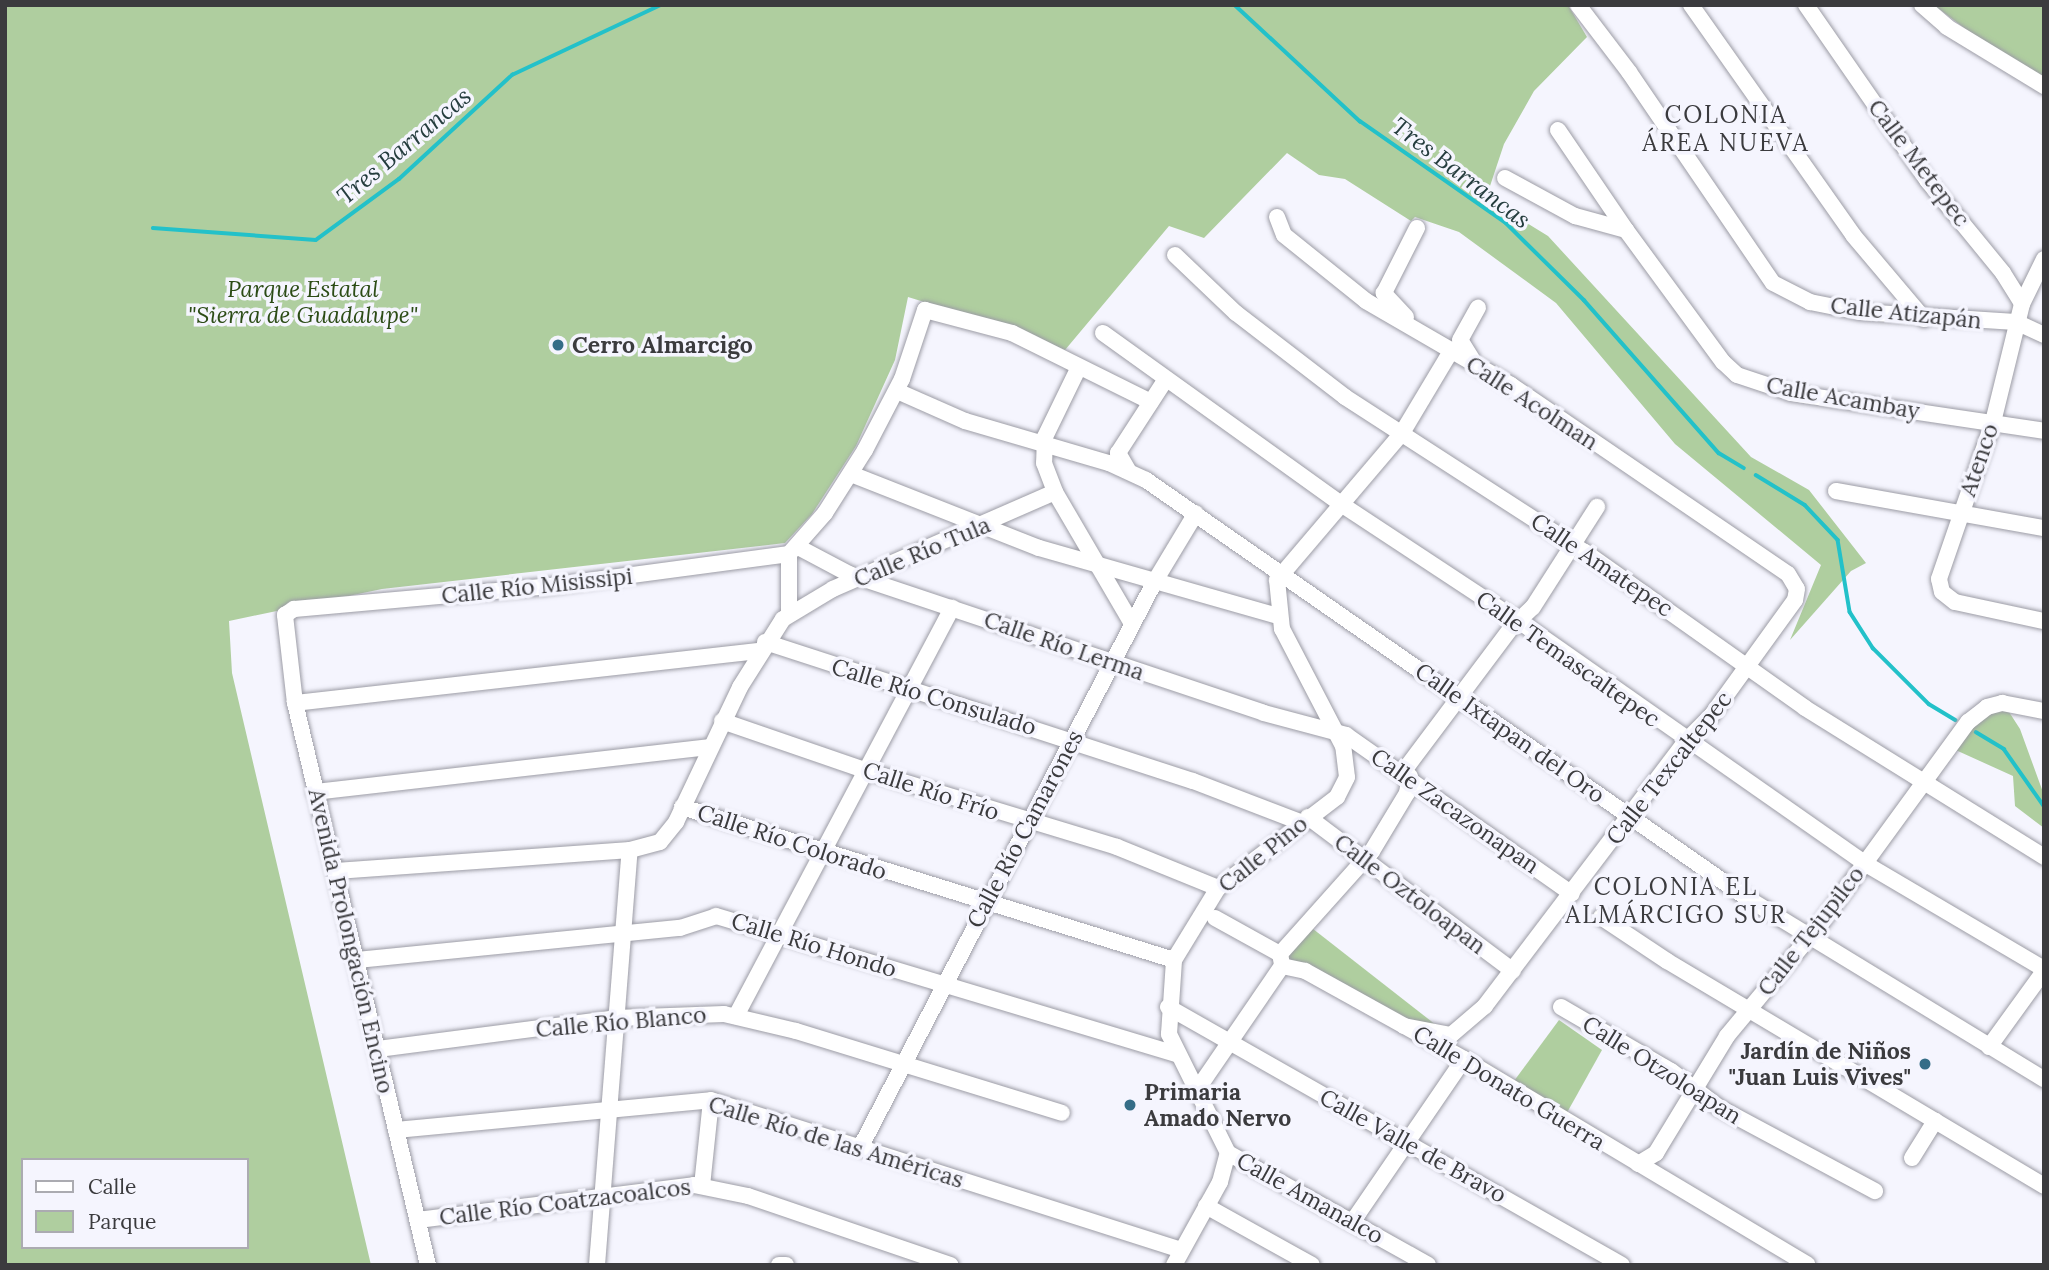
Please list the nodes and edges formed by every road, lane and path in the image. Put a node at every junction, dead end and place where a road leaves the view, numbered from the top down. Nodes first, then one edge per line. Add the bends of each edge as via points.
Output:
1 (1578, 5) edge
2 (1691, 5) edge
3 (1806, 5) edge
4 (1922, 5) edge
5 (2044, 86) edge
6 (1558, 130) dead end
7 (1505, 178) dead end
8 (1277, 217) dead end
9 (1417, 228) dead end
10 (1626, 230) junction
11 (1175, 256) dead end
12 (2044, 258) edge
13 (2022, 304) junction
14 (1478, 308) dead end
15 (1924, 319) junction
16 (2020, 323) junction
17 (1412, 329) junction
18 (1103, 333) dead end
19 (2044, 335) edge
20 (1451, 351) junction
21 (1477, 366) junction
22 (1078, 369) junction
23 (1166, 379) junction
24 (897, 391) junction
25 (1151, 402) junction
26 (1993, 422) junction
27 (2044, 431) edge
28 (1402, 433) junction
29 (1043, 443) junction
30 (851, 474) junction
31 (1133, 474) junction
32 (1836, 491) dead end
33 (1055, 492) junction
34 (1344, 506) junction
35 (1597, 507) dead end
36 (1961, 511) junction
37 (1196, 513) junction
38 (983, 526) junction
39 (2044, 528) edge
40 (1574, 546) junction
41 (794, 551) junction
42 (1097, 562) junction
43 (1279, 575) junction
44 (864, 579) junction
45 (1154, 581) junction
46 (1796, 584) joint
47 (952, 608) junction
48 (789, 613) junction
49 (285, 615) joint
50 (1278, 615) junction
51 (2044, 621) edge
52 (1517, 622) junction
53 (1132, 624) junction
54 (762, 647) junction
55 (1114, 662) junction
56 (1748, 665) junction
57 (911, 687) junction
58 (1460, 696) junction
59 (295, 703) junction
60 (2044, 711) edge
61 (722, 721) junction
62 (1335, 731) junction
63 (1071, 741) junction
64 (1686, 741) junction
65 (709, 747) junction
66 (867, 771) junction
67 (1407, 774) junction
68 (1926, 783) junction
69 (315, 792) junction
70 (682, 807) junction
71 (1630, 818) junction
72 (1304, 820) junction
73 (1027, 822) junction
74 (630, 850) junction
75 (825, 853) junction
76 (2044, 857) edge
77 (1364, 861) junction
78 (1864, 863) junction
79 (336, 871) junction
80 (1218, 888) junction
81 (1572, 894) junction
82 (985, 904) junction
83 (1601, 917) dead end
84 (1215, 918) dead end
85 (625, 931) junction
86 (781, 933) junction
87 (1807, 938) junction
88 (357, 960) junction
89 (1174, 960) junction
90 (1281, 960) junction
91 (2044, 970) edge
92 (1513, 971) junction
93 (943, 985) junction
94 (1168, 1007) junction
95 (1561, 1007) dead end
96 (1748, 1011) junction
97 (736, 1016) junction
98 (616, 1018) junction
99 (1404, 1026) junction
100 (1226, 1043) junction
101 (1989, 1047) junction
102 (378, 1049) junction
103 (1178, 1055) junction
104 (1464, 1059) junction
105 (900, 1065) junction
106 (2044, 1079) edge
107 (1694, 1087) junction
108 (1196, 1090) junction
109 (711, 1100) junction
110 (611, 1107) junction
111 (1062, 1113) dead end
112 (1935, 1121) junction
113 (396, 1130) junction
114 (1406, 1142) junction
115 (1226, 1146) junction
116 (860, 1147) junction
117 (1912, 1158) dead end
118 (1638, 1164) junction
119 (702, 1186) junction
120 (2044, 1186) edge
121 (1875, 1191) dead end
122 (602, 1196) junction
123 (1206, 1206) junction
124 (418, 1220) junction
125 (1353, 1220) junction
126 (1178, 1257) edge
127 (1807, 1264) edge
128 (428, 1265) edge
129 (597, 1265) edge
130 (779, 1265) edge
131 (786, 1265) edge
132 (951, 1265) edge
133 (1312, 1265) edge
134 (1428, 1265) edge
135 (1622, 1265) edge

1 - 15 street, Calle Atizapán via 1773,283 1810,302
2 - 15 street via 1853,234
3 - 13 street, Calle Metepec via 1927,180
4 - 5 street via 1947,27
6 - 10 street, Calle Acambay
7 - 10 street via 1576,216
8 - 17 street, Calle Acolman via 1280,231 1348,288
9 - 17 street via 1384,293
10 - 26 street, Calle Acambay via 1723,362 1737,374 1791,393
11 - 28 street, Calle Amatepec via 1283,351
12 - 13 street
13 - 16 street
14 - 21 street via 1460,341
15 - 16 street, Calle Atizapán
16 - 19 street, Calle Atizapán
16 - 26 street, Atenco
17 - 20 street, Calle Acolman
18 - 23 street, Calle Temascaltepec
20 - 21 street, Calle Acolman
20 - 28 street
21 - 46 street, Calle Acolman via 1788,574
22 - 24 street via 1012,333 924,311
22 - 25 street
22 - 29 street
23 - 25 street
23 - 34 street, Calle Temascaltepec
24 - 29 street, Calle Ixtapan del Oro via 965,421
24 - 30 street
25 - 31 street via 1118,453 1120,462
26 - 27 street, Calle Acambay
26 - 36 street, Atenco
28 - 34 street
28 - 40 street, Calle Amatepec
29 - 31 street, Calle Ixtapan del Oro
29 - 33 street via 1044,463
30 - 38 street
30 - 41 street
31 - 37 street, Calle Ixtapan del Oro
32 - 36 street
33 - 38 street, Calle Río Tula
33 - 42 street
34 - 43 street
34 - 52 street, Calle Temascaltepec
35 - 40 street
36 - 39 street
36 - 51 street, Atenco via 1939,579 1945,596
37 - 43 street, Calle Ixtapan del Oro
37 - 45 street, Calle Río Camarones
38 - 42 street via 1038,548
38 - 44 street, Calle Río Tula
40 - 52 street via 1533,607
40 - 56 street, Calle Amatepec
41 - 44 street, Calle Río Lerma
41 - 48 street
41 - 49 street, Calle Río Misissipi via 542,587 294,609
42 - 45 street
42 - 53 street
43 - 50 street, Calle Pino via 1275,589
43 - 58 street, Calle Ixtapan del Oro
44 - 47 street, Calle Río Lerma
44 - 48 street, Calle Río Tula
45 - 50 street
45 - 53 street, Calle Río Camarones
46 - 56 street, Calle Texcaltepec via 1795,600
47 - 55 street, Calle Río Lerma
47 - 57 street
48 - 54 street
49 - 59 street, Avenida Prolongación Encino
50 - 62 street, Calle Pino
52 - 58 street
52 - 64 street, Calle Temascaltepec
53 - 55 street, Calle Río Camarones
54 - 57 street, Calle Río Consulado
54 - 59 street, Calle Río Consulado
54 - 61 street
55 - 62 street, Calle Río Lerma via 1264,713
55 - 63 street, Calle Río Camarones
56 - 64 street, Calle Texcaltepec via 1711,716
56 - 68 street, Calle Amatepec
57 - 63 street, Calle Río Consulado
57 - 66 street
58 - 67 street
58 - 71 street, Calle Ixtapan del Oro
59 - 69 street, Avenida Prolongación Encino
60 - 68 street, Calle Tejupilco via 1995,704 1968,722
61 - 65 street
61 - 66 street, Calle Río Frío
62 - 67 street, Calle Zacazonapan
62 - 72 street, Calle Pino via 1346,754 1347,776 1337,797
63 - 72 street, Calle Río Consulado
63 - 73 street, Calle Río Camarones
64 - 71 street, Calle Texcaltepec
64 - 78 street, Calle Temascaltepec
65 - 69 street
65 - 70 street
66 - 73 street, Calle Río Frío
66 - 75 street
67 - 77 street via 1406,793
67 - 81 street, Calle Zacazonapan
68 - 76 street, Calle Amatepec
68 - 78 street, Calle Tejupilco
69 - 79 street, Avenida Prolongación Encino
70 - 74 street, Calle Río Colorado via 666,838
70 - 75 street, Calle Río Colorado
71 - 81 street, Calle Texcaltepec
71 - 87 street, Calle Ixtapan del Oro
72 - 77 street, Calle Oztoloapan
72 - 80 street, Calle Pino
73 - 80 street, Calle Río Frío via 1117,847
73 - 82 street, Calle Río Camarones
74 - 79 street, Calle Río Colorado
74 - 85 street
75 - 82 street, Calle Río Colorado
75 - 86 street
77 - 90 street
77 - 92 street, Calle Oztoloapan
78 - 87 street, Calle Tejupilco
78 - 91 street, Calle Temascaltepec
79 - 88 street, Avenida Prolongación Encino
80 - 89 street, Calle Pino
81 - 92 street, Calle Texcaltepec
82 - 89 street, Calle Río Colorado
82 - 93 street, Calle Río Camarones
83 - 96 street
84 - 90 street, Calle Donato Guerra
85 - 86 street, Calle Río Hondo via 680,928 716,916
85 - 88 street, Calle Río Hondo
85 - 98 street
86 - 93 street, Calle Río Hondo
86 - 97 street
87 - 96 street, Calle Tejupilco
87 - 101 street, Calle Ixtapan del Oro
88 - 102 street, Avenida Prolongación Encino
89 - 94 street, Calle Pino
90 - 99 street, Calle Donato Guerra
90 - 100 street
91 - 101 street
92 - 99 street, Calle Texcaltepec via 1458,1032 1442,1036
93 - 103 street, Calle Río Hondo
93 - 105 street, Calle Río Camarones
94 - 100 street, Calle Valle de Bravo
94 - 103 street, Calle Pino via 1169,1034
95 - 107 street, Calle Otzoloapan
96 - 107 street, Calle Tejupilco
96 - 112 street
97 - 98 street, Calle Río Blanco
97 - 105 street, Calle Río Blanco
98 - 102 street, Calle Río Blanco
98 - 110 street
99 - 104 street, Calle Donato Guerra
100 - 108 street
100 - 114 street, Calle Valle de Bravo
101 - 106 street, Calle Ixtapan del Oro
102 - 113 street, Avenida Prolongación Encino
103 - 108 street, Calle Pino
104 - 114 street
104 - 118 street, Calle Donato Guerra
105 - 111 street, Calle Río Blanco
105 - 116 street, Calle Río Camarones
107 - 118 street, Calle Tejupilco via 1656,1153
107 - 121 street, Calle Otzoloapan via 1720,1108
108 - 115 street, Calle Pino
109 - 110 street, Calle Río de las Américas
109 - 116 street, Calle Río de las Américas
109 - 119 street
110 - 113 street, Calle Río de las Américas
110 - 122 street
112 - 117 street
112 - 120 street
113 - 124 street, Avenida Prolongación Encino
114 - 125 street
114 - 135 street, Calle Valle de Bravo
115 - 123 street
115 - 125 street, Calle Amanalco
116 - 126 street, Calle Río de las Américas
118 - 127 street, Calle Donato Guerra
119 - 122 street, Calle Río Coatzacoalcos
119 - 132 street, Calle Río Coatzacoalcos via 748,1196
122 - 124 street, Calle Río Coatzacoalcos
122 - 129 street
123 - 126 street
123 - 133 street
124 - 128 street, Avenida Prolongación Encino
125 - 134 street, Calle Amanalco
130 - 131 street

